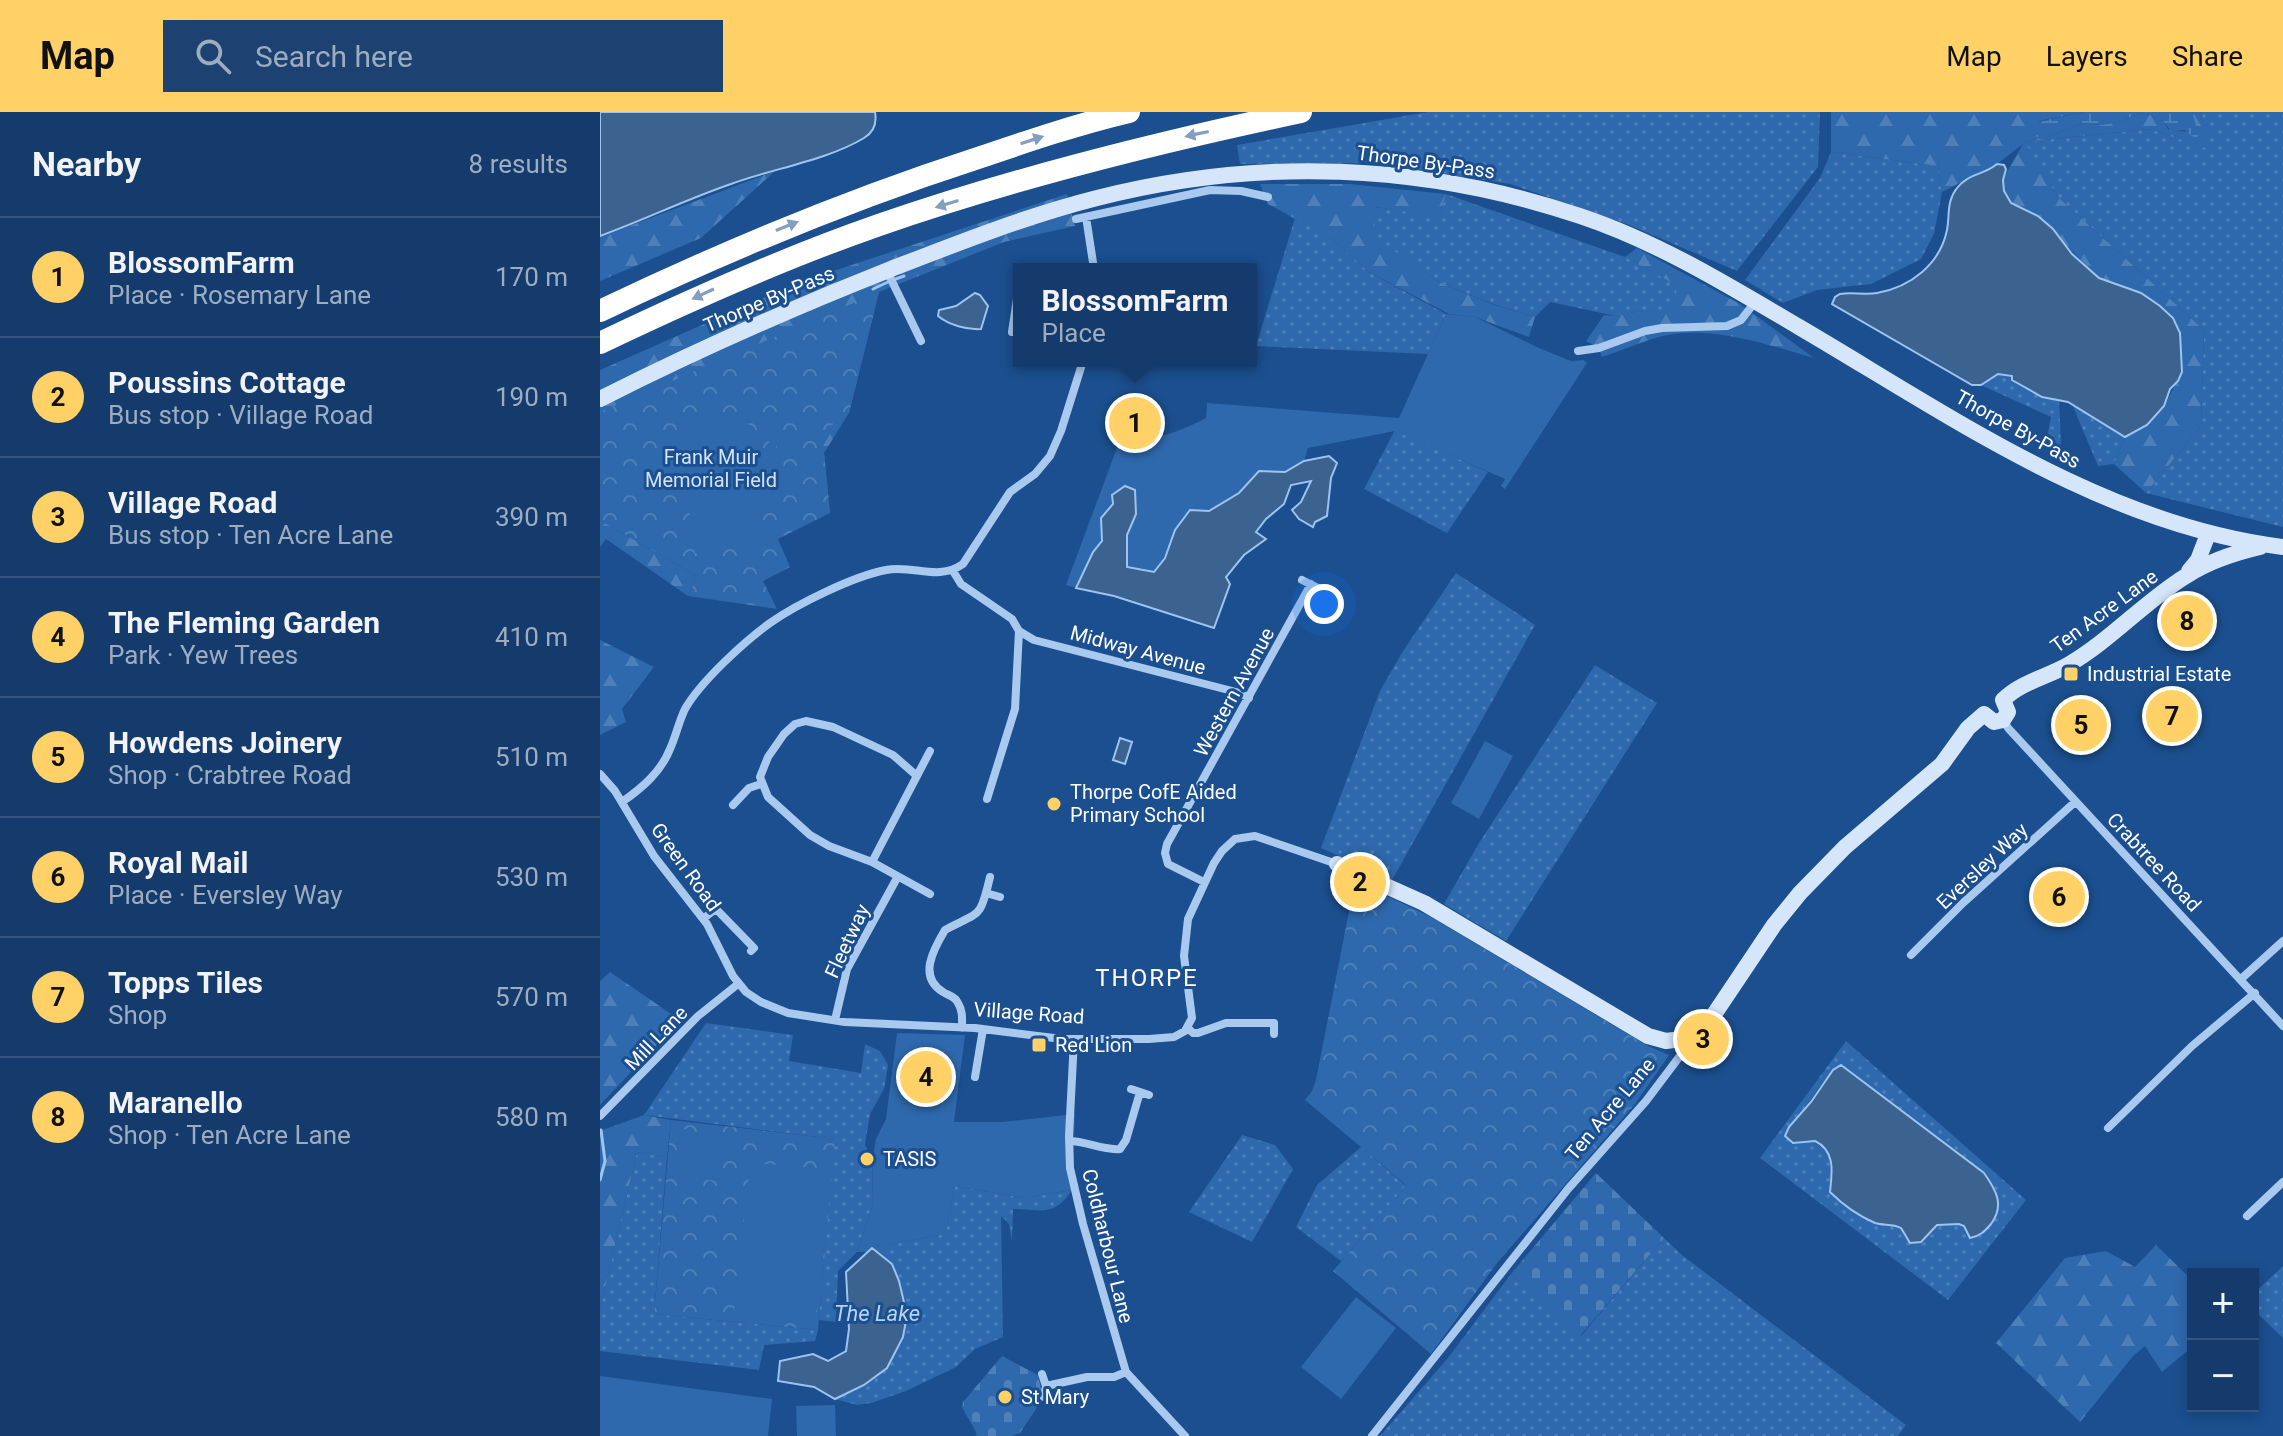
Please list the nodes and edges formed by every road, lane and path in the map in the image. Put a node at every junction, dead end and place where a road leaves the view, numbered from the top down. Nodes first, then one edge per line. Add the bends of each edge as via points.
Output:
1 (1129, 112) edge
2 (1301, 112) edge
3 (1268, 197) dead end
4 (1086, 217) junction
5 (1076, 219) dead end
6 (1093, 263) edge
7 (887, 271) junction
8 (664, 280) junction
9 (600, 294) edge
10 (1755, 302) junction
11 (600, 311) edge
12 (1013, 325) edge
13 (1012, 332) dead end
14 (921, 341) dead end
15 (600, 343) edge
16 (1578, 351) dead end
17 (1081, 367) edge
18 (600, 399) edge
19 (2208, 534) junction
20 (2275, 546) edge
21 (953, 571) junction
22 (2185, 576) junction
23 (1320, 589) dead end
24 (1019, 631) junction
25 (1249, 698) junction
26 (2003, 700) junction
27 (1984, 714) junction
28 (2003, 720) junction
29 (930, 751) dead end
30 (600, 774) edge
31 (917, 776) junction
32 (761, 784) junction
33 (987, 799) dead end
34 (622, 802) junction
35 (2075, 802) junction
36 (733, 805) dead end
37 (872, 862) junction
38 (1337, 864) joint
39 (990, 877) dead end
40 (897, 878) junction
41 (1204, 882) junction
42 (986, 893) junction
43 (930, 894) dead end
44 (1000, 897) dead end
45 (703, 919) junction
46 (2283, 941) edge
47 (751, 951) dead end
48 (1911, 955) dead end
49 (2241, 979) junction
50 (738, 984) junction
51 (2255, 993) junction
52 (835, 1020) junction
53 (2283, 1026) edge
54 (962, 1028) junction
55 (1188, 1028) junction
56 (983, 1029) junction
57 (1274, 1034) dead end
58 (1690, 1038) junction
59 (1074, 1039) junction
60 (975, 1077) dead end
61 (1140, 1092) dead end
62 (600, 1116) edge
63 (2108, 1128) dead end
64 (1069, 1141) junction
65 (2283, 1182) edge
66 (2247, 1216) dead end
67 (1126, 1372) junction
68 (1042, 1374) dead end
69 (1046, 1386) junction
70 (1044, 1397) dead end
71 (1185, 1436) edge
72 (1372, 1436) edge

8 -> 1 highway via 893,186
2 -> 15 highway via 1149,145 879,225 720,286
3 - 4 street via 1210,190
4 - 5 street
4 - 6 street
7 - 10 main road, Thorpe By-Pass via 1045,213 1126,191 1233,174 1334,170 1467,186 1567,212 1635,237
7 - 14 street
7 - 18 main road, Thorpe By-Pass via 729,336
8 - 9 highway
8 - 11 highway
10 - 16 street via 1735,324 1662,328
10 - 19 main road, Thorpe By-Pass via 2066,480
12 - 13 street
17 - 21 street via 1050,456 1010,492 970,555
19 - 20 main road, Thorpe By-Pass
19 - 22 main road, Ten Acre Lane
20 - 22 main road, Ten Acre Lane via 2213,561
21 - 24 street via 961,584 1012,619
21 - 34 street via 886,570 797,605 770,623 696,693 658,771
22 - 26 main road, Ten Acre Lane via 2085,654
23 - 25 street, Western Avenue via 1306,582
24 - 25 street, Midway Avenue via 1034,640
24 - 33 street via 1015,709
25 - 41 street, Western Avenue via 1165,850 1173,868
26 - 27 main road via 1989,700
26 - 28 main road via 2008,712
27 - 28 main road via 1994,722
27 - 58 main road, Ten Acre Lane via 1942,764 1800,893 1713,1019
28 - 35 street, Crabtree Road
29 - 31 street
30 - 34 street, Green Road
31 - 32 street via 893,755 833,727 806,721 795,724 775,745 761,771
31 - 37 street
32 - 36 street
32 - 37 street via 810,835
34 - 45 street, Green Road via 654,856
35 - 48 street, Eversley Way
35 - 49 street, Crabtree Road
37 - 40 street
38 - 41 street via 1248,836 1222,851
38 - 58 main road via 1424,903 1648,1036 1666,1041
39 - 42 street
40 - 43 street
40 - 52 street, Fleetway via 847,969
41 - 55 street via 1186,927 1192,1018
42 - 44 street
42 - 54 street via 975,917 945,930 930,962 933,984 960,1005
45 - 47 street via 718,911 754,948
45 - 50 street, Green Road
46 - 49 street
49 - 51 street, Crabtree Road
50 - 52 street, Village Road via 761,1002 788,1013
50 - 62 street, Mill Lane via 698,1016
51 - 53 street, Crabtree Road
51 - 63 street
52 - 54 street, Village Road
54 - 56 street, Village Road
55 - 57 street, Village Road via 1198,1033 1226,1023 1274,1023
55 - 59 street, Village Road via 1164,1038
56 - 59 street, Village Road
56 - 60 street
58 - 72 street, Ten Acre Lane via 1646,1101 1568,1189
59 - 64 street, Coldharbour Lane
61 - 64 street via 1120,1149
64 - 67 street, Coldharbour Lane via 1083,1224
65 - 66 street
67 - 69 street
67 - 71 street, Coldharbour Lane
68 - 69 street
69 - 70 street

